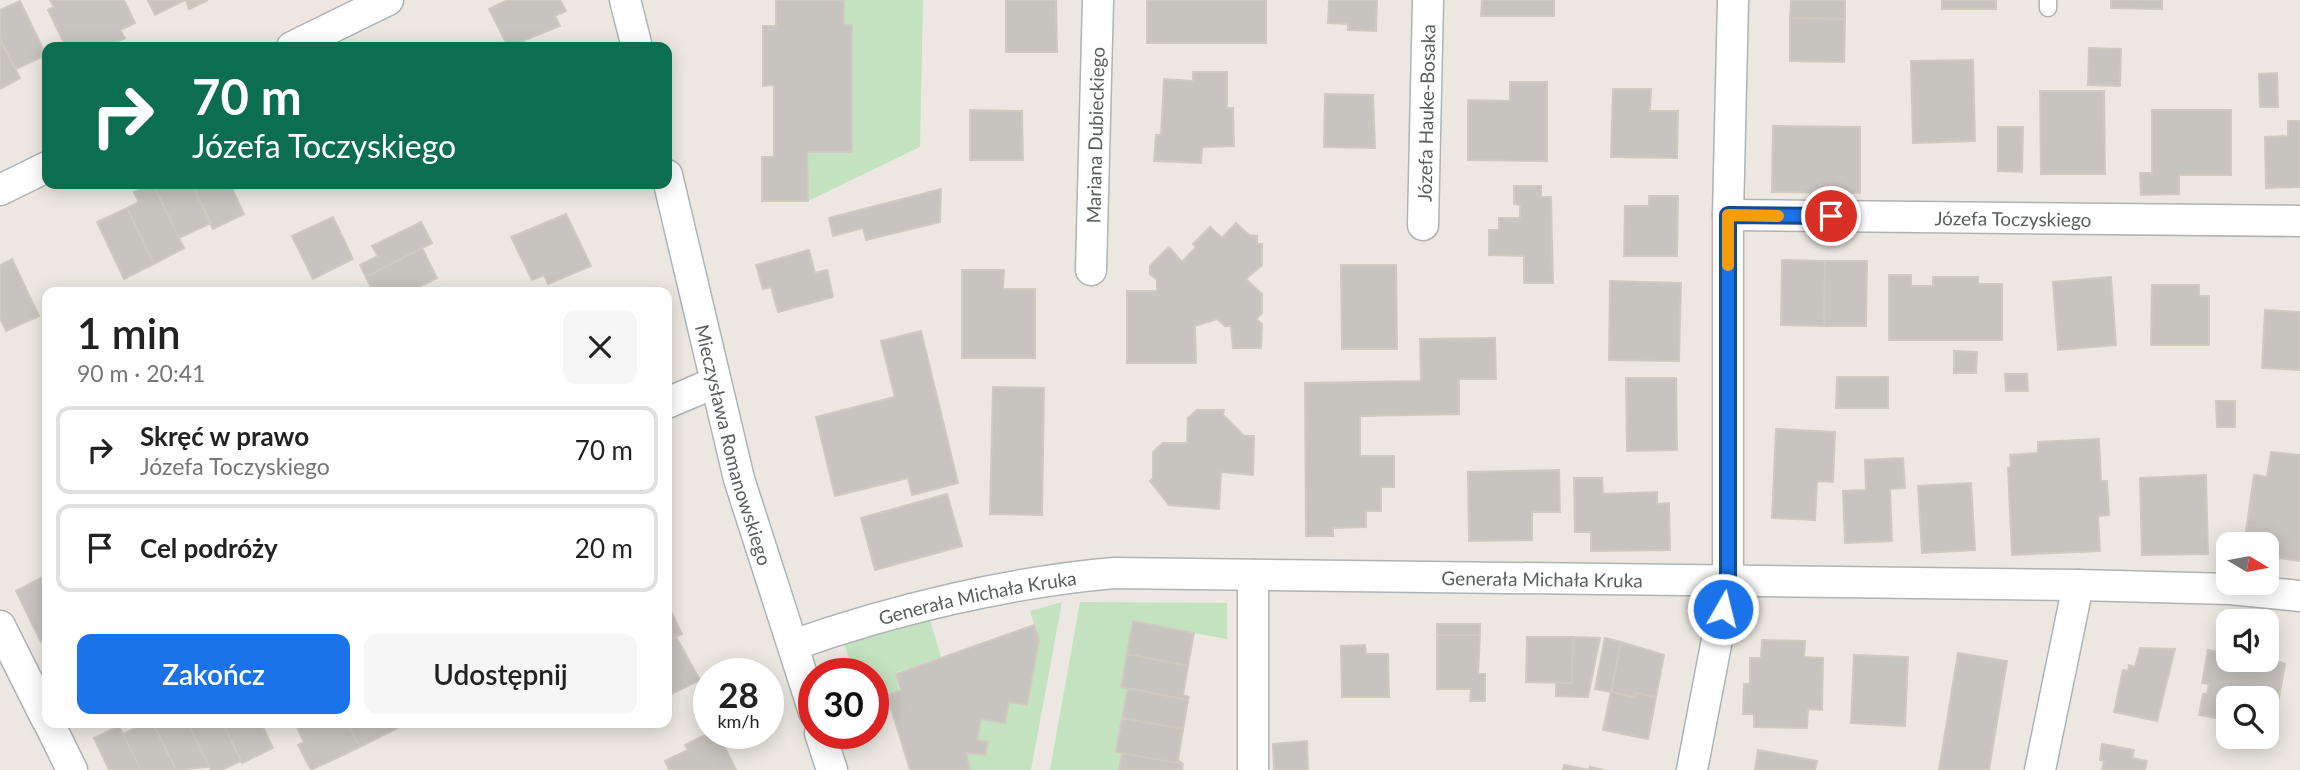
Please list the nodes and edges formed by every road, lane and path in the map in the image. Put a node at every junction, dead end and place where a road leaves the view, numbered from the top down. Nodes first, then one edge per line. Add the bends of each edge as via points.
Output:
1 (388, 0) edge
2 (625, 0) edge
3 (1098, 0) edge
4 (1428, 0) edge
5 (1733, 0) edge
6 (302, 42) edge
7 (635, 42) edge
8 (42, 169) edge
9 (670, 189) edge
10 (0, 190) edge
11 (1728, 215) junction
12 (2300, 221) edge
13 (1423, 225) dead end
14 (1091, 270) dead end
15 (714, 383) junction
16 (672, 401) edge
17 (1253, 575) junction
18 (1728, 582) junction
19 (2078, 585) junction
20 (2300, 596) edge
21 (0, 626) edge
22 (793, 645) junction
23 (798, 661) edge
24 (42, 706) edge
25 (52, 728) edge
26 (825, 749) edge
27 (72, 770) edge
28 (832, 770) edge
29 (1253, 770) edge
30 (1692, 770) edge
31 (2040, 770) edge

1 - 6 street
2 - 7 street
3 - 14 street, Mariana Dubieckiego
4 - 13 street, Józefa Hauke-Bosaka
5 - 11 street
8 - 10 street
9 - 15 street, Mieczysława Romanowskiego
11 - 12 street, Józefa Toczyskiego
11 - 18 street
15 - 16 street
15 - 22 street, Mieczysława Romanowskiego via 739,479
17 - 18 street, Generała Michała Kruka
17 - 22 street, Generała Michała Kruka via 1114,573 1012,586
17 - 29 street
18 - 19 street, Generała Michała Kruka
18 - 30 street
19 - 20 street, Generała Michała Kruka via 2230,589
19 - 31 street
21 - 24 street
22 - 23 street, Mieczysława Romanowskiego
25 - 27 street
26 - 28 street

